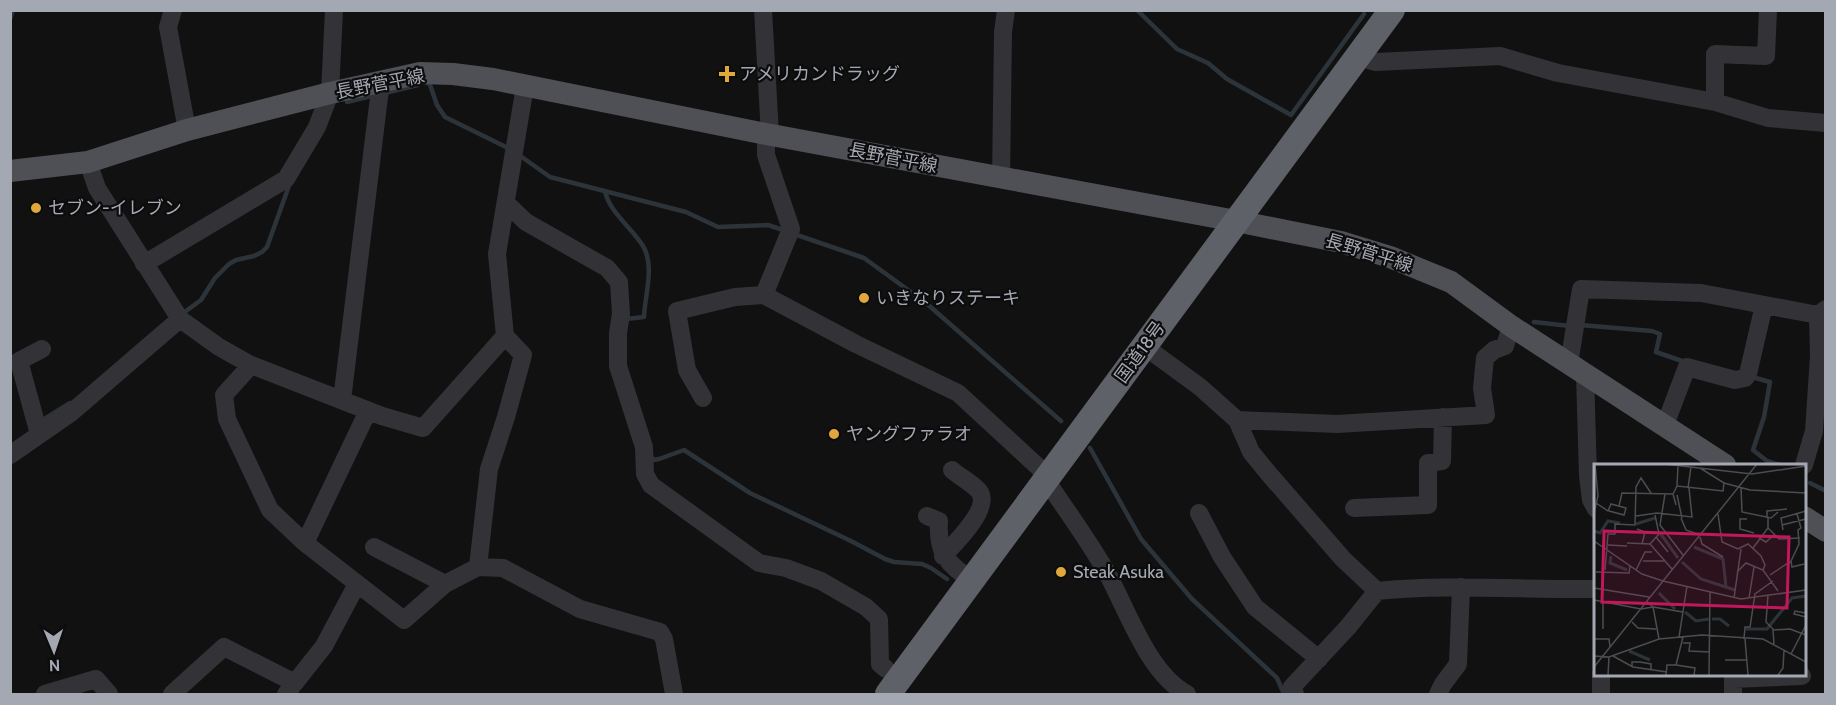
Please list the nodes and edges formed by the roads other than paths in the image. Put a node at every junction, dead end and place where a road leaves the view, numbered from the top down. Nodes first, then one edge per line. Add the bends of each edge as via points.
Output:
1 (173, 10) edge
2 (334, 10) edge
3 (763, 10) edge
4 (1006, 10) edge
5 (1768, 10) edge
6 (1388, 12) edge
7 (1358, 57) junction
8 (381, 81) junction
9 (525, 86) junction
10 (330, 93) junction
11 (1715, 97) junction
12 (1826, 123) edge
13 (188, 130) junction
14 (768, 135) junction
15 (88, 162) junction
16 (10, 171) edge
17 (1002, 179) junction
18 (506, 203) junction
19 (1236, 221) junction
20 (144, 264) junction
21 (764, 295) junction
22 (1764, 305) junction
23 (1822, 312) edge
24 (180, 320) junction
25 (1511, 326) junction
26 (505, 336) junction
27 (1144, 346) junction
28 (42, 350) dead end
29 (252, 366) junction
30 (1577, 369) junction
31 (703, 398) dead end
32 (342, 400) junction
33 (368, 411) junction
34 (1443, 417) junction
35 (1237, 420) junction
36 (1665, 425) junction
37 (1820, 431) edge
38 (39, 434) junction
39 (10, 455) edge
40 (1724, 464) edge
41 (1804, 464) edge
42 (952, 470) dead end
43 (1047, 478) junction
44 (1594, 504) edge
45 (1354, 508) dead end
46 (1199, 513) dead end
47 (927, 516) dead end
48 (1806, 518) edge
49 (1826, 531) edge
50 (305, 543) junction
51 (374, 547) dead end
52 (944, 556) junction
53 (478, 567) junction
54 (972, 581) junction
55 (357, 584) junction
56 (445, 584) junction
57 (1461, 587) junction
58 (1594, 589) edge
59 (1377, 591) junction
60 (1319, 659) junction
61 (1601, 675) edge
62 (1802, 675) edge
63 (887, 682) edge
64 (291, 689) edge
65 (45, 694) edge
66 (109, 694) edge
67 (172, 694) edge
68 (674, 694) edge
69 (1187, 694) edge
70 (1295, 694) edge
71 (1438, 694) edge
72 (1601, 694) edge
73 (1733, 694) edge

1 - 13 street via 168,27
2 - 10 street
3 - 14 street
4 - 17 street via 1002,43
5 - 11 street via 1766,56 1715,54
6 - 7 highway, 国道18号
7 - 11 street via 1376,62 1500,56 1558,73
7 - 19 highway, 国道18号
8 - 9 main road, 長野菅平線 via 420,73 453,74
8 - 10 main road, 長野菅平線
8 - 32 street
9 - 14 main road, 長野菅平線
9 - 18 street
10 - 13 main road, 長野菅平線
10 - 20 street via 317,127 286,179
11 - 12 street via 1768,118
13 - 15 main road, 長野菅平線
14 - 17 main road, 長野菅平線
14 - 21 street via 766,154 790,233
15 - 16 main road, 長野菅平線
15 - 20 street via 97,188
17 - 19 main road, 長野菅平線
18 - 26 street via 497,254
18 - 63 street via 526,222 608,268 619,282 618,366 644,447 645,474 651,485 759,563 821,580 866,607 879,619 880,664
19 - 25 main road, 長野菅平線 via 1341,242 1390,257 1451,282
19 - 27 highway, 国道18号
20 - 24 street
21 - 31 street via 735,297 677,311 687,370
21 - 43 street via 958,393
22 - 23 street
22 - 30 street via 1701,293 1581,289
22 - 36 street via 1746,376 1735,380 1687,367
23 - 37 street
24 - 29 street
24 - 38 street via 72,412
25 - 30 main road, 長野菅平線
25 - 34 street via 1505,346 1485,358 1482,388 1486,415
26 - 33 street via 423,428
26 - 53 street via 523,355 489,469
27 - 35 street
27 - 43 highway, 国道18号
28 - 38 street via 19,361
29 - 32 street
29 - 50 street via 224,395 227,419 270,510
30 - 36 main road, 長野菅平線
30 - 44 street
32 - 33 street
33 - 50 street
34 - 35 street via 1337,424
34 - 45 street via 1442,460 1428,463 1428,505
35 - 59 street via 1251,452 1269,474 1343,559
36 - 40 main road, 長野菅平線
37 - 41 street
38 - 39 street
42 - 52 street via 982,498 978,514
43 - 54 highway, 国道18号
43 - 69 street via 1107,572 1142,643 1168,682
46 - 60 street via 1255,607
47 - 52 street via 939,521
48 - 49 main road
50 - 55 street
51 - 56 street
52 - 54 street
53 - 56 street
53 - 68 street via 503,568 580,609 660,632
54 - 63 highway, 国道18号
55 - 56 street via 404,620
55 - 64 street via 324,646
57 - 58 street
57 - 59 street
57 - 71 street via 1458,664
59 - 60 street
60 - 70 street via 1292,687
61 - 72 street
62 - 73 street via 1733,679
64 - 67 street via 224,647
65 - 66 street via 96,679

